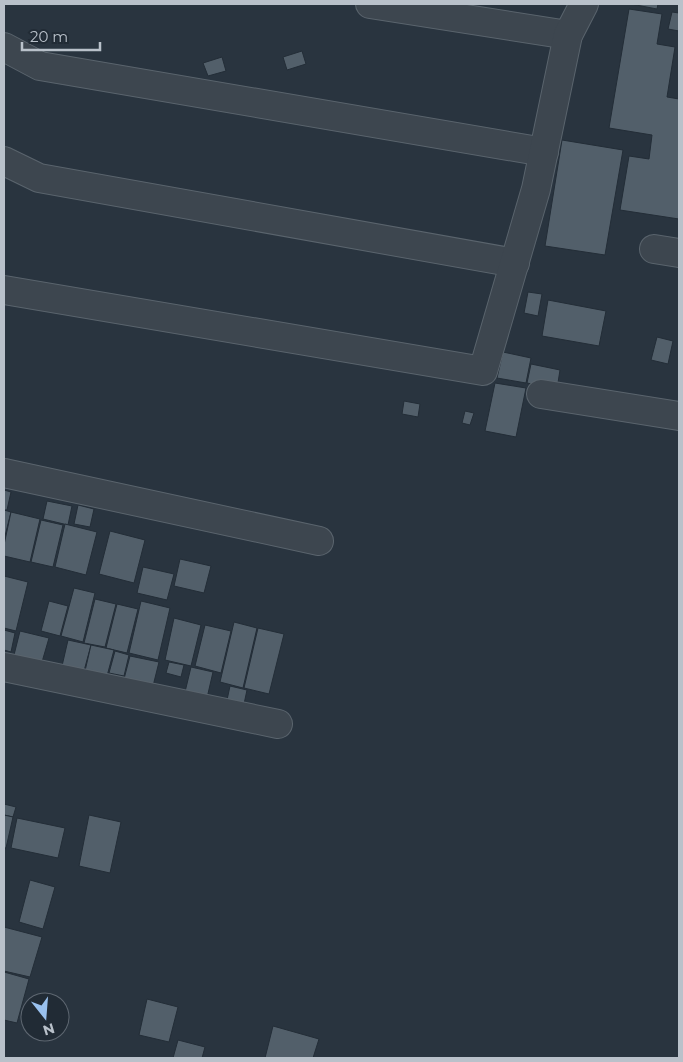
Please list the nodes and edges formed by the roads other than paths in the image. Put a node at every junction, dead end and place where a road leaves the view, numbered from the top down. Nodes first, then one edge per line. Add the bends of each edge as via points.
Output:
1 (370, 4) edge
2 (584, 4) edge
3 (438, 9) edge
4 (568, 35) junction
5 (4, 47) edge
6 (544, 152) junction
7 (4, 161) edge
8 (515, 263) junction
9 (4, 290) edge
10 (541, 394) dead end
11 (679, 416) edge
12 (4, 473) edge
13 (320, 541) dead end
14 (4, 667) edge
15 (278, 724) dead end

1 - 3 street
2 - 4 street
3 - 4 street
4 - 6 street
5 - 6 street via 40,66
6 - 8 street
7 - 8 street via 39,178
8 - 9 street via 483,371
10 - 11 street
12 - 13 street
14 - 15 street

